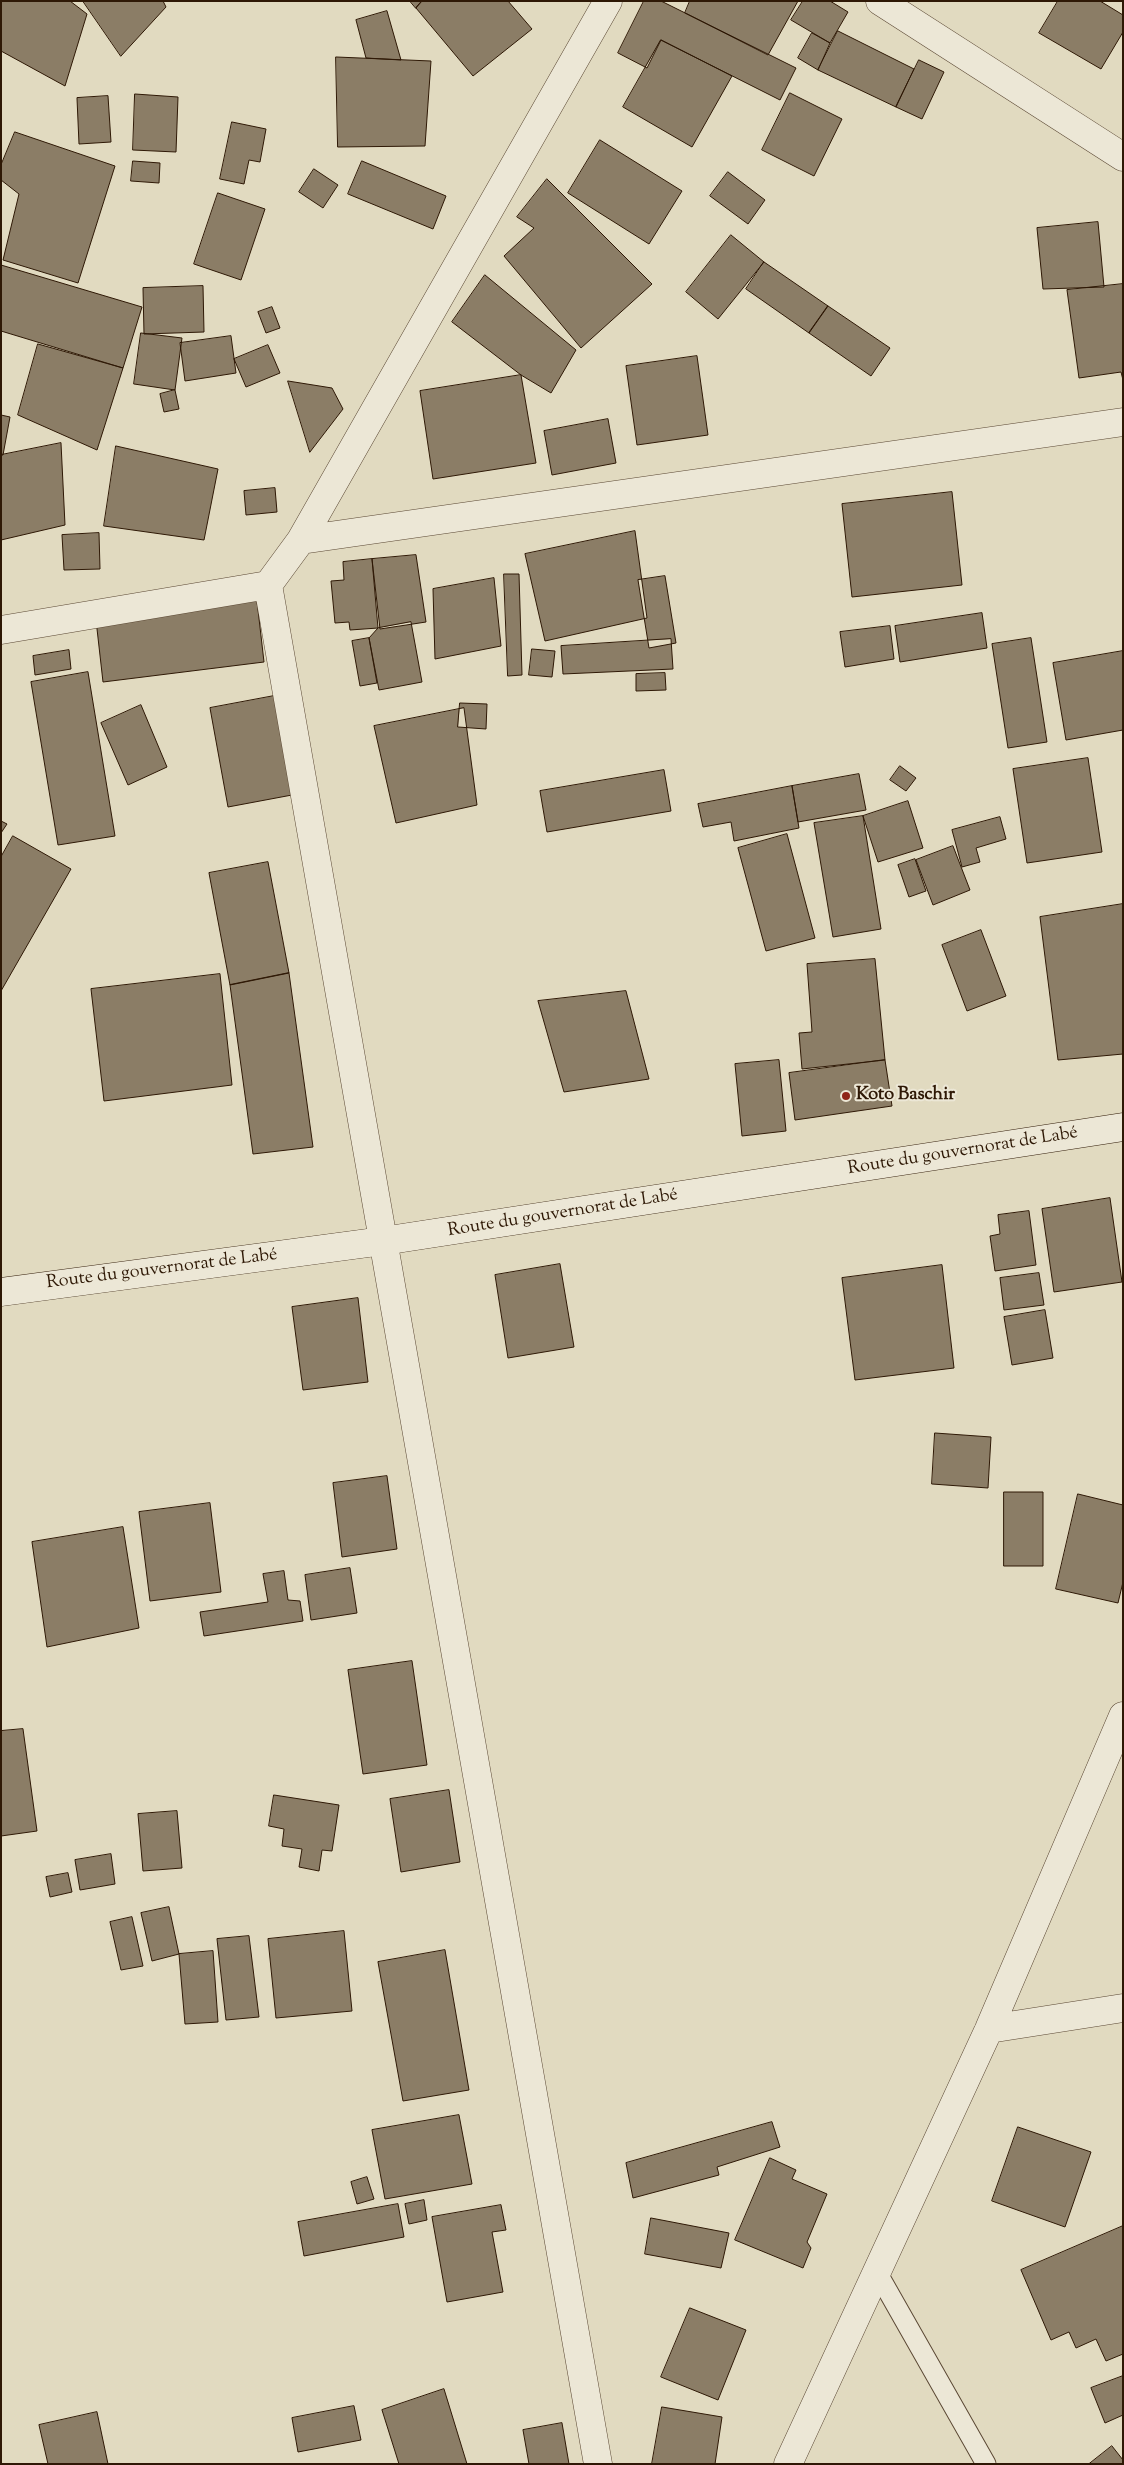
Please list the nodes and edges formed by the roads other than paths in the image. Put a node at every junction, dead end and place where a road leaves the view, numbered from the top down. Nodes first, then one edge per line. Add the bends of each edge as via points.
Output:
1 (608, 1) edge
2 (880, 1) edge
3 (1123, 157) edge
4 (1123, 422) edge
5 (301, 540) junction
6 (268, 584) junction
7 (1, 630) edge
8 (1123, 1127) edge
9 (383, 1241) junction
10 (1, 1292) edge
11 (1123, 1716) edge
12 (1123, 2008) edge
13 (989, 2030) junction
14 (877, 2272) junction
15 (598, 2464) edge
16 (788, 2464) edge
17 (986, 2464) edge

1 - 5 street
2 - 3 street
4 - 5 street
5 - 6 street
6 - 7 street
6 - 9 street
8 - 9 street, Route du gouvernorat de Labé
9 - 10 street, Route du gouvernorat de Labé
9 - 15 street
11 - 13 street
12 - 13 street
13 - 14 street
14 - 16 street
14 - 17 lane

